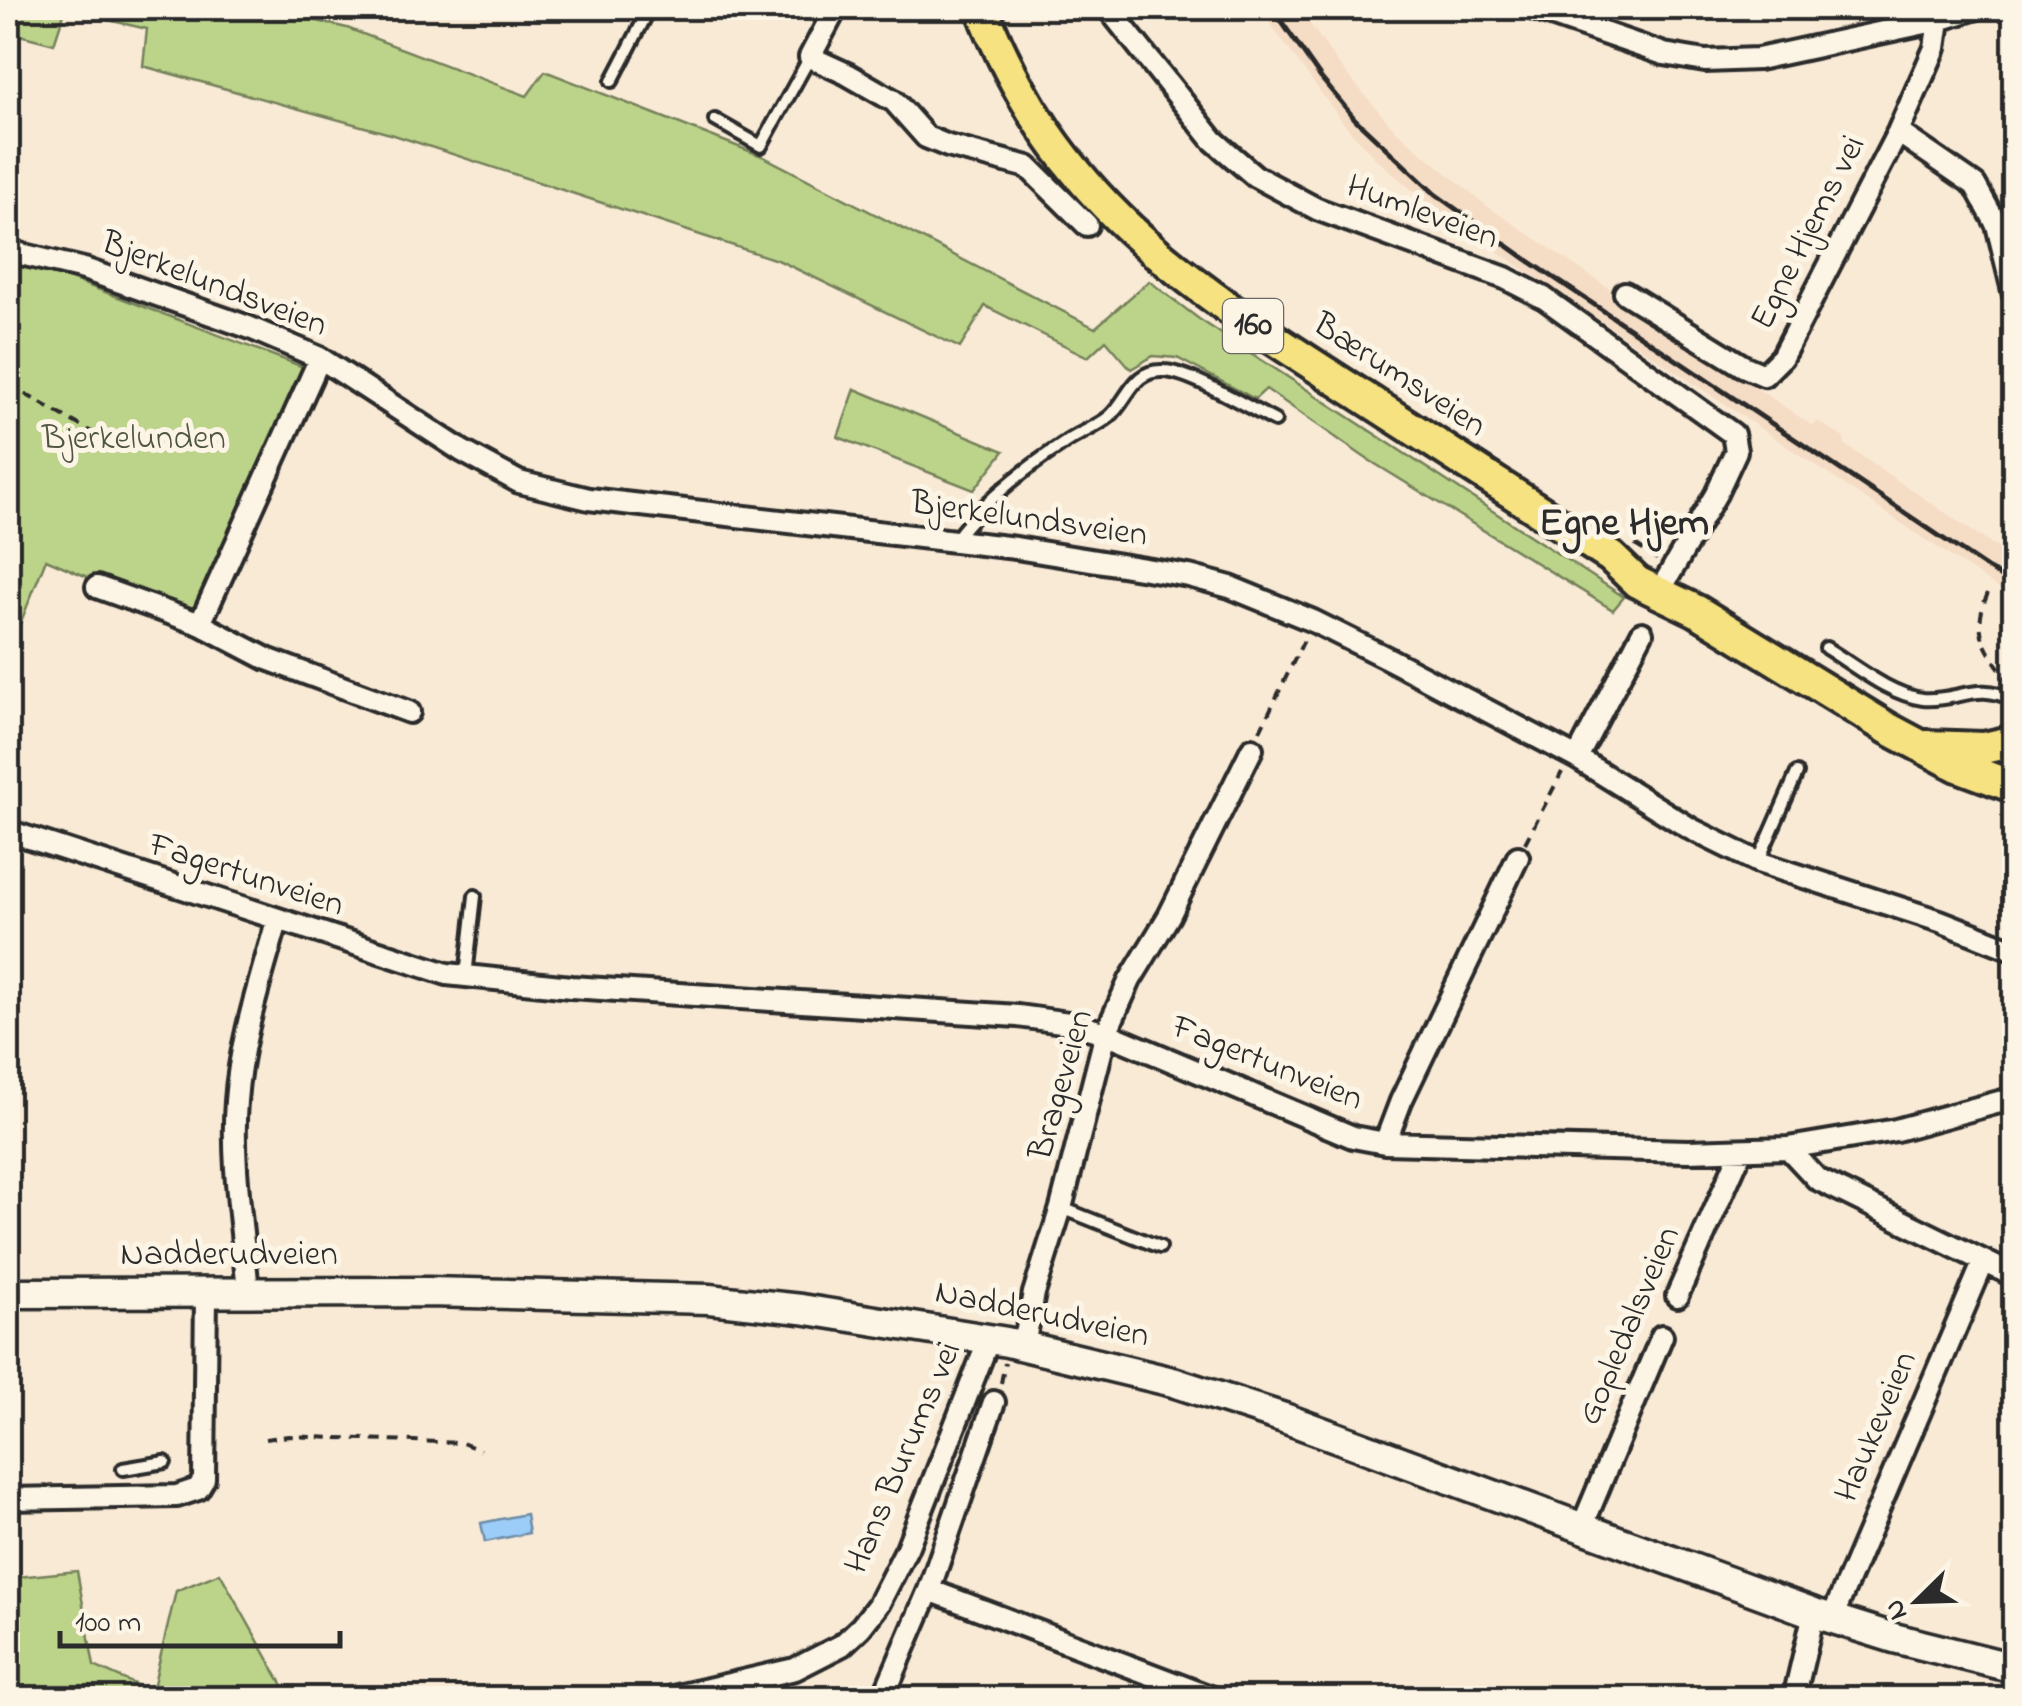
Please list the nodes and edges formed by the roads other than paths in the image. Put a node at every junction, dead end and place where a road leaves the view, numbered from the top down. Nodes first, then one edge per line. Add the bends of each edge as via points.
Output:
1 (650, 8) edge
2 (836, 8) edge
3 (982, 8) edge
4 (1108, 8) edge
5 (1531, 8) edge
6 (1976, 8) edge
7 (1939, 20) junction
8 (810, 57) junction
9 (612, 81) dead end
10 (714, 120) dead end
11 (1898, 132) junction
12 (1086, 225) dead end
13 (8, 251) edge
14 (1625, 293) dead end
15 (2014, 295) edge
16 (320, 358) junction
17 (1275, 421) dead end
18 (954, 541) junction
19 (97, 587) dead end
20 (1661, 589) junction
21 (200, 624) junction
22 (1642, 633) dead end
23 (1826, 648) dead end
24 (2014, 700) edge
25 (409, 712) dead end
26 (2014, 742) edge
27 (1924, 746) junction
28 (1252, 749) road end
29 (2014, 752) edge
30 (1576, 758) junction
31 (1797, 773) dead end
32 (2014, 787) edge
33 (8, 831) edge
34 (1518, 857) dead end
35 (1758, 862) junction
36 (475, 896) dead end
37 (277, 921) junction
38 (2014, 950) edge
39 (466, 976) junction
40 (1106, 1033) junction
41 (2014, 1098) edge
42 (1385, 1143) junction
43 (1788, 1148) junction
44 (1742, 1151) junction
45 (1061, 1208) junction
46 (1160, 1246) dead end
47 (1984, 1261) junction
48 (2014, 1276) edge
49 (248, 1293) junction
50 (8, 1294) edge
51 (206, 1294) junction
52 (1678, 1296) dead end
53 (1662, 1336) dead end
54 (1007, 1342) junction
55 (994, 1402) road end
56 (165, 1462) dead end
57 (123, 1469) dead end
58 (8, 1499) edge
59 (1582, 1527) junction
60 (929, 1590) junction
61 (1823, 1616) junction
62 (2014, 1668) edge
63 (884, 1693) dead end
64 (669, 1698) edge
65 (1213, 1698) edge
66 (1794, 1698) edge

1 - 9 lane
2 - 8 street
3 - 20 main road, Bærumsveien / 160 via 1014,80 1055,147 1095,197 1156,254 1241,318 1612,557 1645,568
4 - 20 street, Humleveien via 1213,140 1255,176 1317,209 1544,298 1733,434 1736,451
5 - 7 street via 1664,54 1704,61
6 - 7 street
7 - 11 street, Egne Hjems vei via 1935,48
8 - 10 lane via 761,146
8 - 12 street via 885,95 926,137 1028,167
11 - 14 street, Egne Hjems vei via 1782,357 1764,375
11 - 15 street via 1975,186 1997,226
13 - 16 street, Bjerkelundsveien via 102,276
16 - 18 street, Bjerkelundsveien via 519,482 606,501
16 - 21 street
17 - 18 lane via 1168,370 1149,372 1108,417 976,512
18 - 30 street, Bjerkelundsveien via 1230,587 1313,621
19 - 21 street
20 - 27 main road, Bærumsveien / 160
21 - 25 street via 267,659
22 - 30 street
23 - 24 lane via 1920,698 1974,690
26 - 27 main road, Bærumsveien / 160
27 - 32 main road, Bærumsveien / 160
28 - 40 street, Brageveien
29 - 32 main road, 160
30 - 35 street, Bjerkelundsveien
31 - 35 lane
33 - 37 street, Fagertunveien
34 - 42 street
35 - 38 street, Bjerkelundsveien
36 - 39 lane
37 - 39 street, Fagertunveien
37 - 49 street via 236,1097
39 - 40 street, Fagertunveien via 1018,1016
40 - 42 street, Fagertunveien via 1338,1131
40 - 45 street, Brageveien
41 - 43 street via 1896,1130
42 - 44 street, Fagertunveien
43 - 44 street, Fagertunveien
43 - 47 street via 1818,1179
44 - 52 street, Gopledalsveien
45 - 46 lane
45 - 54 street, Brageveien via 1034,1293
47 - 48 street
47 - 61 street, Haukeveien
49 - 51 main road, Nadderudveien
49 - 54 main road, Nadderudveien via 709,1299
50 - 51 main road, Nadderudveien
51 - 58 street via 204,1479 198,1489 177,1496
53 - 59 street, Gopledalsveien
54 - 59 main road, Nadderudveien via 1173,1382
54 - 64 street, Hans Burums vei via 878,1605 860,1627 842,1645 795,1669
55 - 60 street
56 - 57 lane
59 - 61 main road, Nadderudveien
60 - 63 street
60 - 65 street
61 - 62 main road, Nadderudveien
61 - 66 street, Haukeveien

